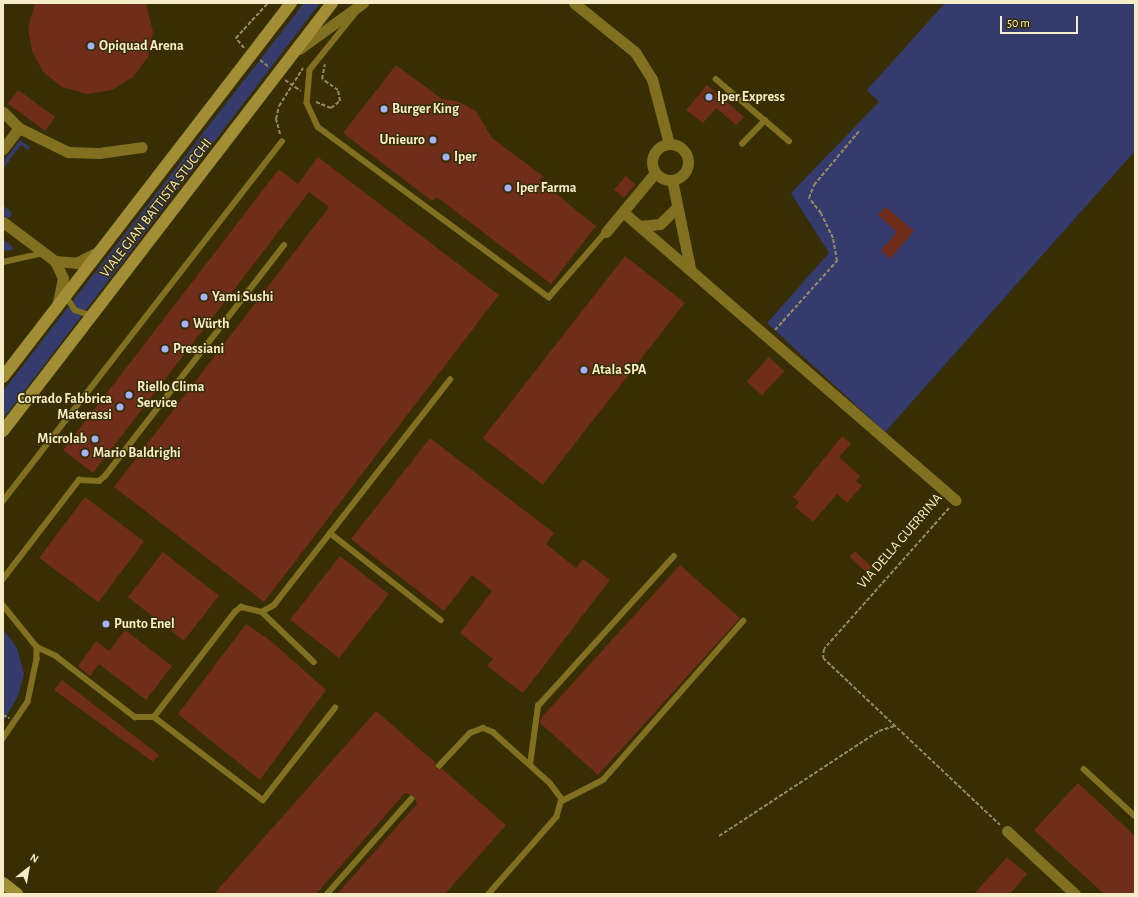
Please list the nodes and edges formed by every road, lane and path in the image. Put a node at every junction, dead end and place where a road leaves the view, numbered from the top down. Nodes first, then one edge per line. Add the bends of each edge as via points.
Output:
1 (268, 3) edge
2 (290, 3) edge
3 (332, 3) edge
4 (364, 3) edge
5 (574, 3) edge
6 (236, 42) dead end
7 (296, 51) junction
8 (315, 60) junction
9 (716, 79) dead end
10 (312, 100) dead end
11 (3, 112) edge
12 (764, 120) junction
13 (19, 128) junction
14 (860, 130) dead end
15 (282, 141) dead end
16 (789, 141) dead end
17 (669, 144) junction
18 (742, 144) dead end
19 (142, 147) dead end
20 (3, 148) edge
21 (656, 173) junction
22 (672, 180) junction
23 (677, 207) junction
24 (623, 212) junction
25 (3, 222) edge
26 (640, 226) junction
27 (606, 232) joint
28 (284, 245) dead end
29 (99, 252) junction
30 (45, 253) junction
31 (55, 261) junction
32 (3, 262) edge
33 (690, 268) junction
34 (66, 296) junction
35 (57, 307) junction
36 (92, 316) junction
37 (769, 336) junction
38 (3, 377) edge
39 (450, 380) dead end
40 (3, 431) edge
41 (956, 500) joint
42 (3, 501) edge
43 (330, 533) junction
44 (674, 556) dead end
45 (3, 578) edge
46 (3, 605) edge
47 (262, 612) junction
48 (441, 620) dead end
49 (743, 621) dead end
50 (37, 647) junction
51 (314, 662) dead end
52 (334, 708) dead end
53 (154, 718) junction
54 (894, 726) junction
55 (3, 738) edge
56 (530, 765) junction
57 (439, 766) dead end
58 (1084, 769) dead end
59 (411, 799) dead end
60 (562, 801) junction
61 (1135, 816) edge
62 (1007, 832) joint
63 (720, 836) dead end
64 (3, 883) edge
65 (17, 894) edge
66 (327, 894) edge
67 (489, 894) edge
68 (1075, 894) edge

1 - 6 path via 238,35
2 - 29 main road, VIALE GIAN BATTISTA STUCCHI
3 - 7 main road, VIALE GIAN BATTISTA STUCCHI
4 - 7 street
4 - 8 lane
5 - 17 street via 635,52 652,80
7 - 36 main road, VIALE GIAN BATTISTA STUCCHI
8 - 10 path via 326,64 322,79 338,90 340,101 330,108
8 - 27 lane via 307,80 307,103 318,127 541,294 549,297 555,292
9 - 12 lane
11 - 13 street
12 - 16 lane
12 - 18 lane
13 - 19 street via 68,152 99,153
13 - 20 street
14 - 37 path via 814,185 809,198 821,213 833,238 837,261
15 - 42 lane
17 - 21 street via 660,148 653,157
17 - 22 street via 682,149 688,162 682,176
21 - 22 street
21 - 24 street
22 - 23 street
23 - 26 street via 660,224
23 - 33 street
24 - 26 street, VIA DELLA GUERRINA
24 - 27 street
25 - 30 street
26 - 33 street, VIA DELLA GUERRINA
28 - 45 lane via 105,476 99,481 79,480
29 - 31 street via 76,263
29 - 34 main road, VIALE GIAN BATTISTA STUCCHI
30 - 31 street
30 - 32 lane
31 - 35 street via 63,278
33 - 37 street, VIA DELLA GUERRINA
34 - 35 main road, VIALE GIAN BATTISTA STUCCHI
34 - 36 lane via 75,310
35 - 38 main road, VIALE GIAN BATTISTA STUCCHI
36 - 40 main road, VIALE GIAN BATTISTA STUCCHI
37 - 41 street, VIA DELLA GUERRINA
39 - 43 lane
41 - 54 path, VIA DELLA GUERRINA via 823,654 825,662
43 - 47 lane via 276,602
43 - 48 lane
44 - 56 lane via 538,706 533,719
46 - 50 lane
47 - 51 lane
47 - 53 lane via 241,607 235,612
49 - 60 lane via 603,780
50 - 53 lane via 56,656 135,717
50 - 55 lane via 37,671 28,702
52 - 53 lane via 264,800
54 - 62 path, VIA DELLA GUERRINA
54 - 63 path via 879,731
56 - 57 lane via 493,732 483,728 470,733
56 - 60 lane via 557,791
58 - 61 lane
59 - 66 lane
60 - 67 lane via 558,817
62 - 68 street
64 - 65 main road

